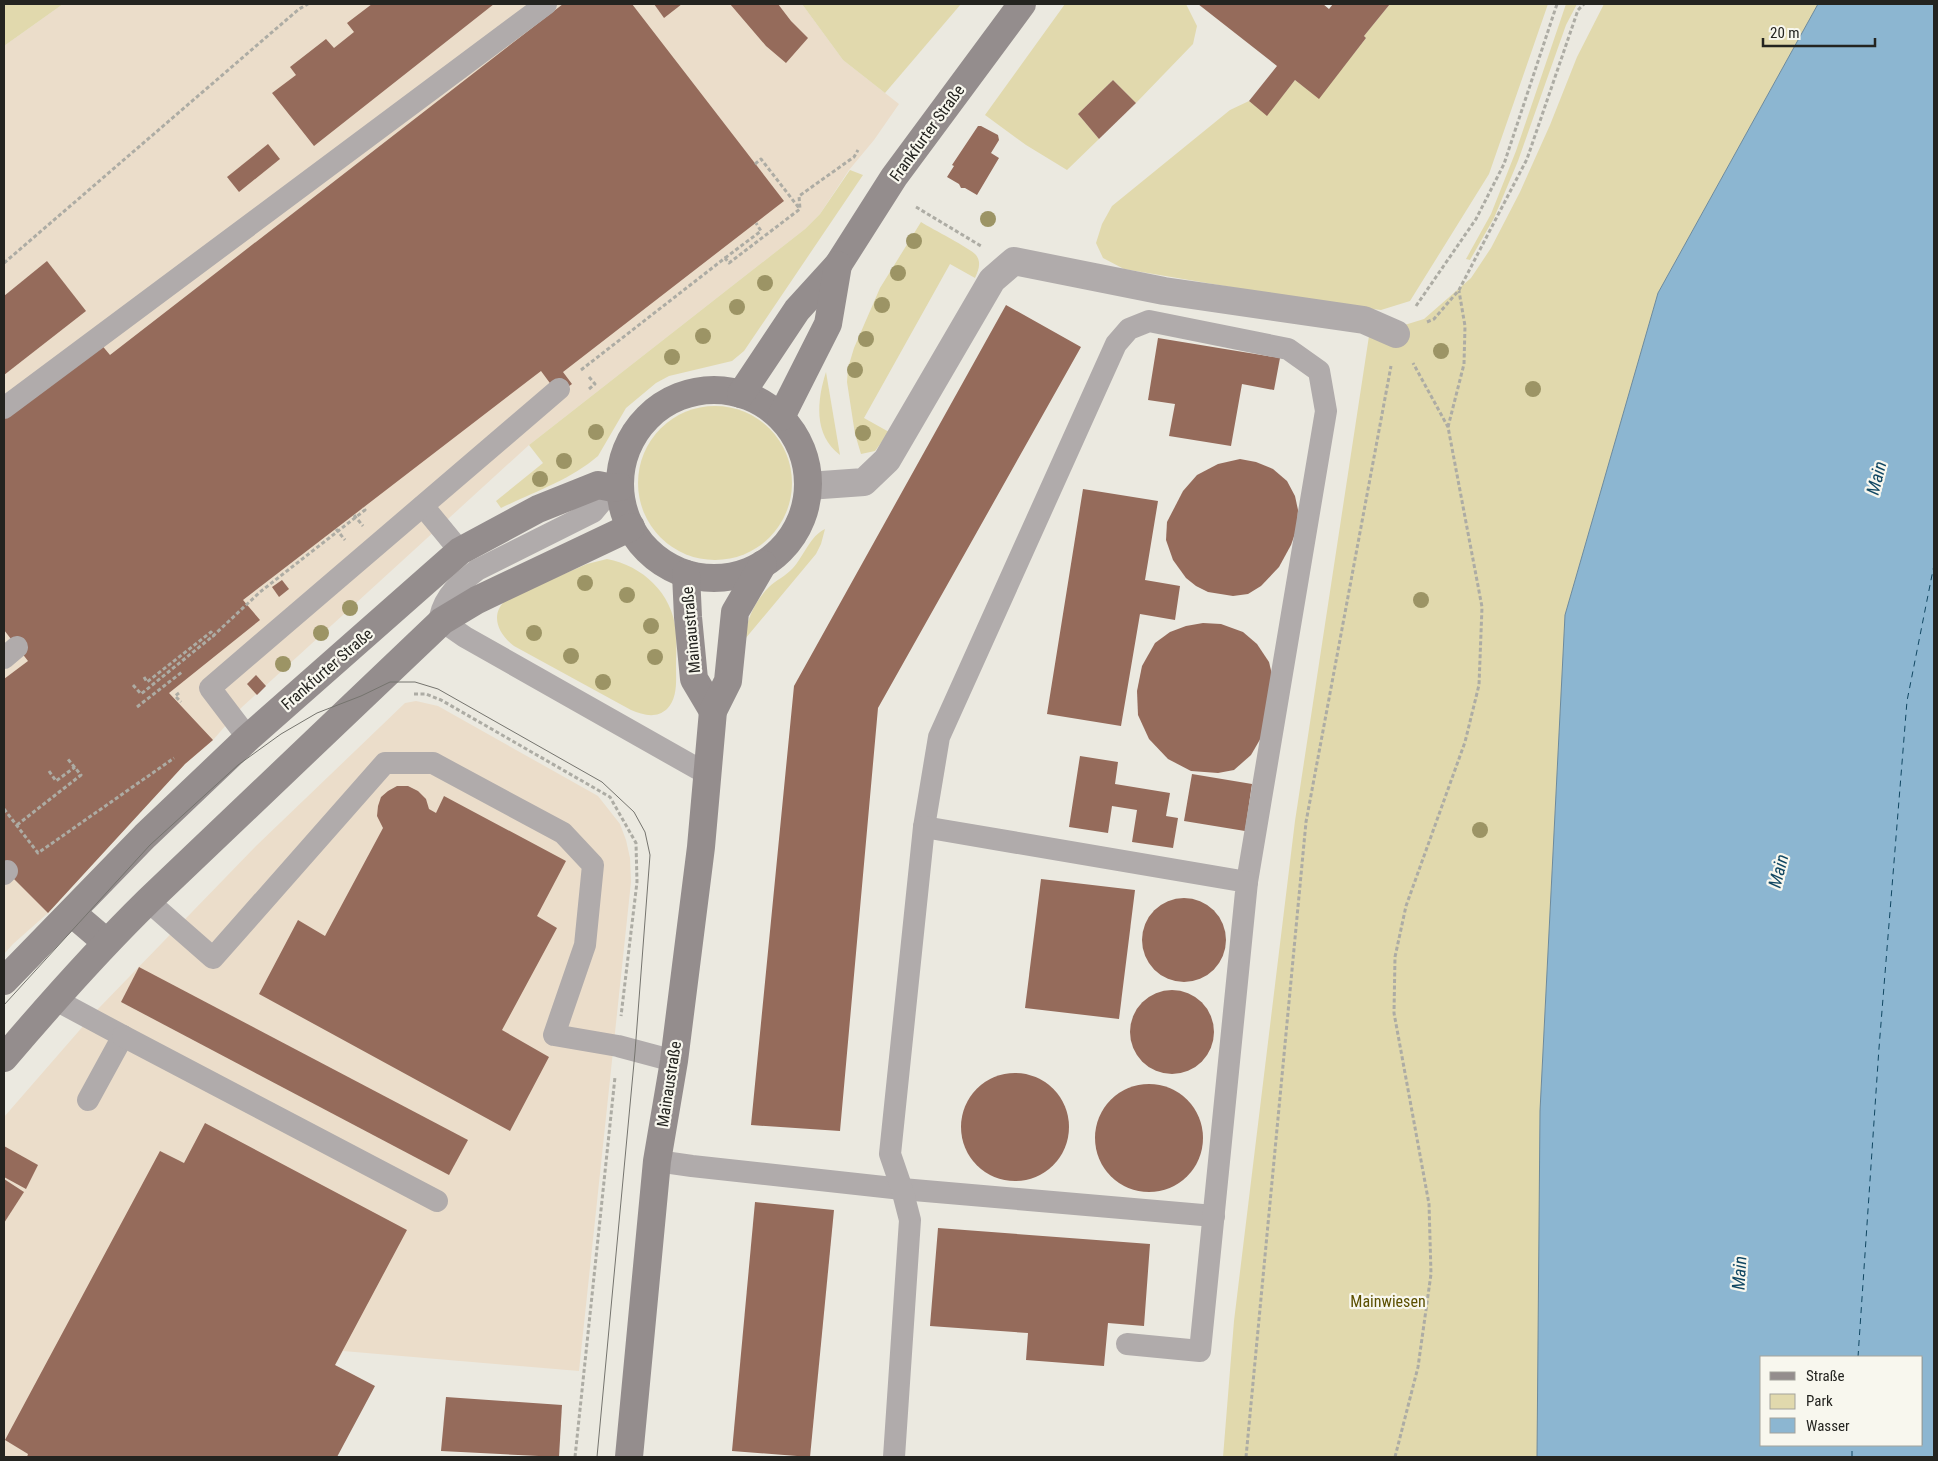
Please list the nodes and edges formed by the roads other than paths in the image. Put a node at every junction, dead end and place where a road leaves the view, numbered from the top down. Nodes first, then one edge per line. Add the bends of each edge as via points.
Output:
1 (546, 4) edge
2 (1022, 4) edge
3 (838, 265) junction
4 (1396, 334) road end
5 (559, 388) dead end
6 (741, 394) junction
7 (4, 408) edge
8 (781, 417) junction
9 (808, 486) junction
10 (617, 488) junction
11 (423, 506) junction
12 (630, 527) junction
13 (460, 551) junction
14 (763, 564) junction
15 (686, 574) junction
16 (442, 621) junction
17 (714, 711) junction
18 (248, 738) junction
19 (708, 774) junction
20 (924, 827) junction
21 (1247, 882) junction
22 (148, 901) junction
23 (72, 912) junction
24 (106, 942) junction
25 (7, 971) edge
26 (54, 999) junction
27 (123, 1036) junction
28 (4, 1058) edge
29 (674, 1061) junction
30 (88, 1100) dead end
31 (658, 1161) junction
32 (902, 1189) junction
33 (437, 1201) dead end
34 (1214, 1216) junction
35 (1128, 1344) dead end
36 (629, 1457) edge
37 (894, 1457) edge

1 - 7 lane
2 - 3 main road, Frankfurter Straße via 894,177
3 - 6 main road, Frankfurter Straße via 797,310
3 - 8 main road, Frankfurter Straße via 828,324
4 - 9 street via 1364,320 1164,291 1014,261 992,280 887,460 864,482
5 - 11 lane
6 - 8 main road via 762,403
6 - 10 main road via 712,390 683,395 658,409 637,430 624,458
8 - 9 main road via 796,437 806,461
9 - 14 main road via 805,509 796,531 782,550
10 - 12 main road
10 - 13 main road, Frankfurter Straße via 598,485 538,509
10 - 16 lane via 593,512 476,570 449,595 442,607
11 - 13 lane
11 - 18 lane via 210,688
12 - 15 main road via 651,554
12 - 16 main road via 477,600
13 - 18 main road, Frankfurter Straße
14 - 15 main road via 738,575 712,579
14 - 17 main road, Mainaustraße via 735,612 728,681
15 - 17 main road, Mainaustraße via 694,679
16 - 19 lane
16 - 22 main road
17 - 19 main road, Mainaustraße
18 - 23 main road, Frankfurter Straße via 145,836
19 - 29 main road, Mainaustraße
20 - 21 lane
20 - 21 lane via 939,738 1116,344 1129,329 1149,321 1288,349 1319,370 1326,411
20 - 32 lane via 890,1154
21 - 34 lane
22 - 24 main road
22 - 29 lane via 213,958 385,763 433,763 562,834 593,865 585,945 554,1035 618,1046
23 - 24 main road
23 - 25 main road, Frankfurter Straße
24 - 26 main road
26 - 27 lane
26 - 28 main road
27 - 30 lane
27 - 33 lane
29 - 31 main road, Mainaustraße
31 - 32 lane
31 - 36 main road, Mainaustraße
32 - 34 lane
32 - 37 lane via 910,1220
34 - 35 lane via 1200,1351

